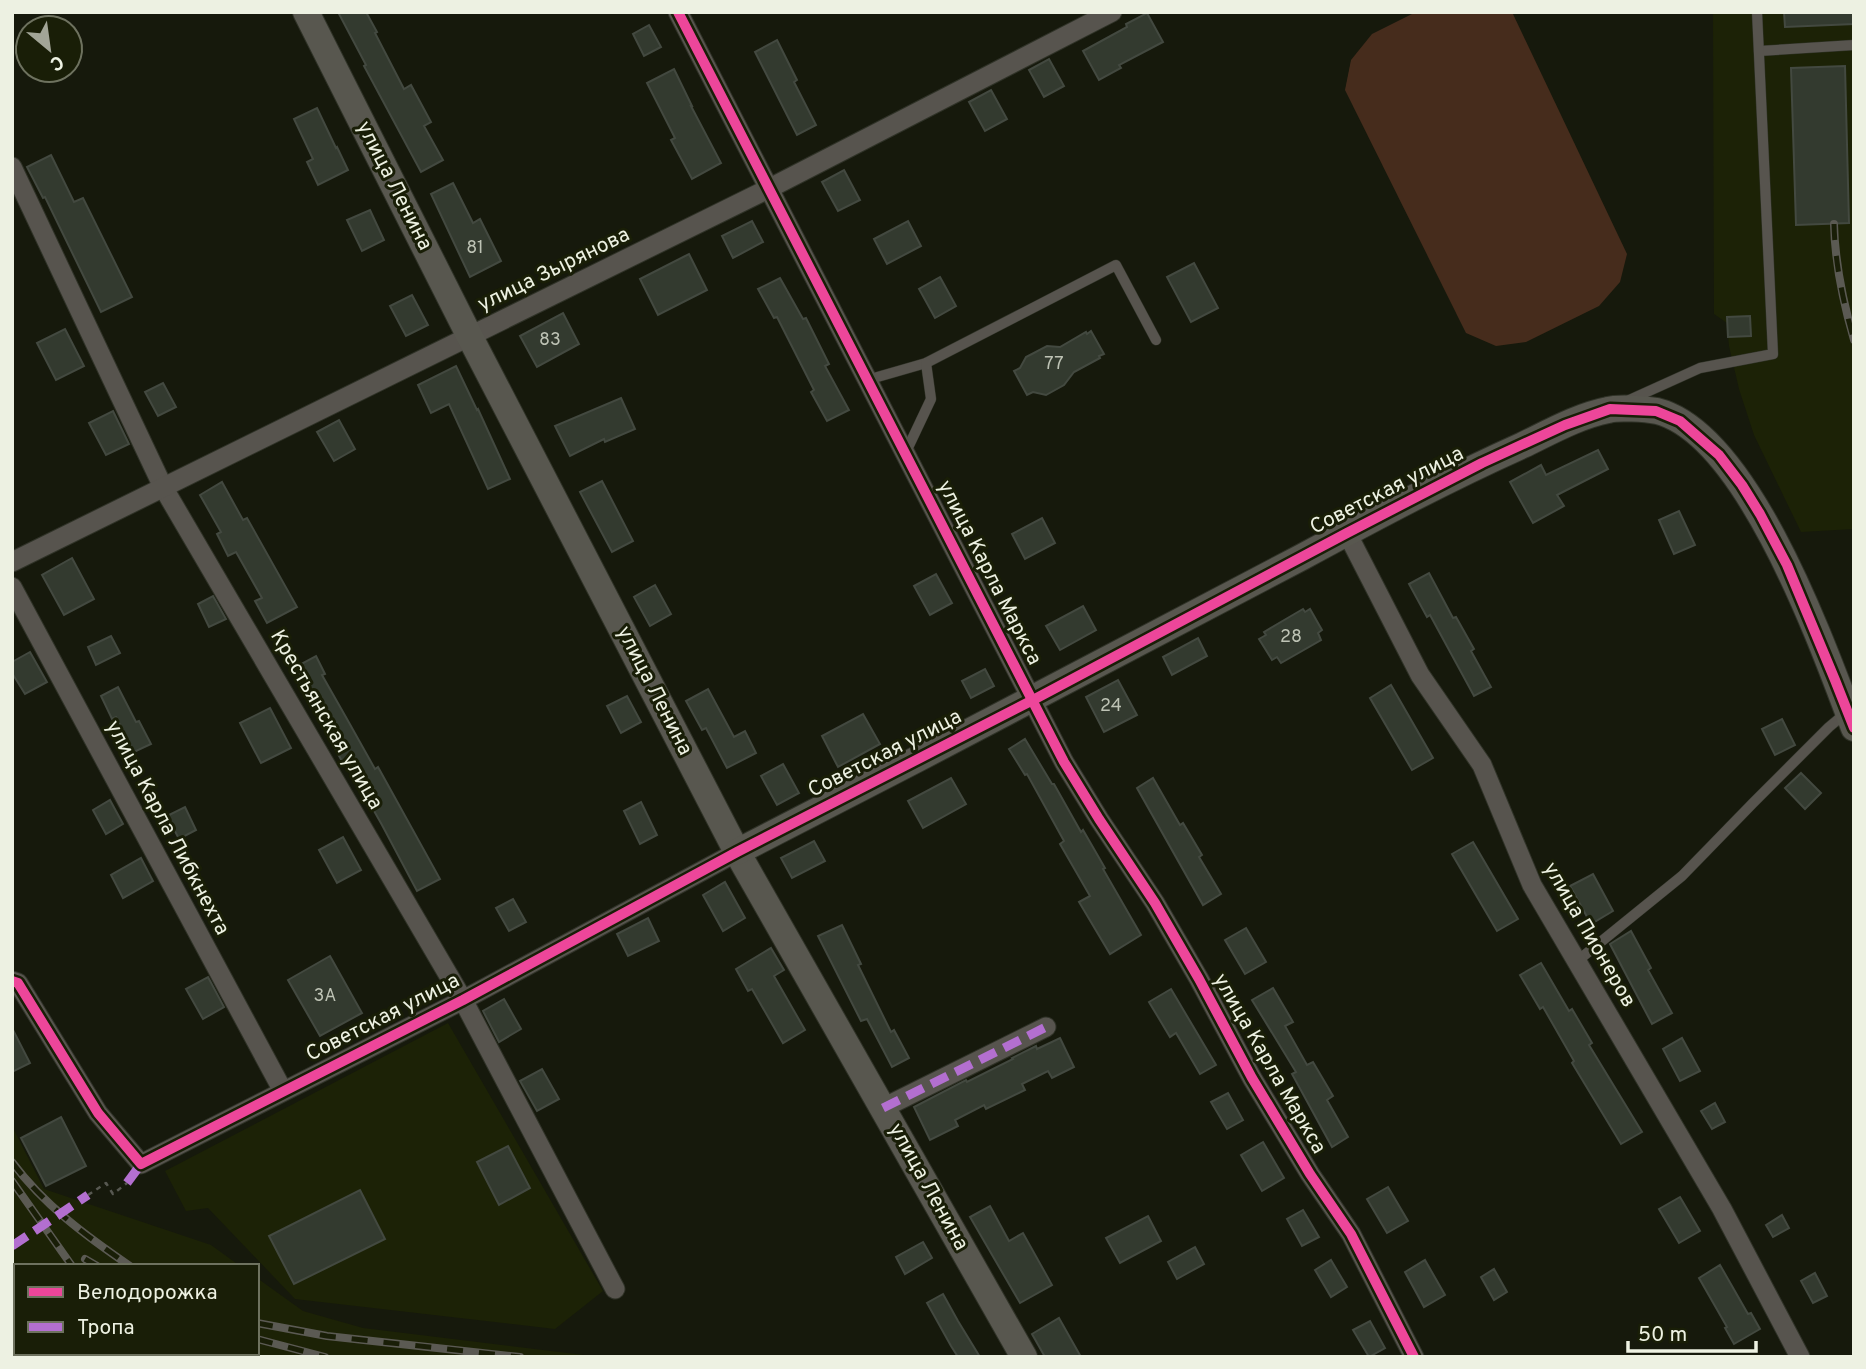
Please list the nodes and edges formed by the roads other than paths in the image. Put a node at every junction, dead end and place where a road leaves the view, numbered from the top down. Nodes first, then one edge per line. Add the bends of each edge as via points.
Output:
1 (306, 12) edge
2 (678, 12) edge
3 (1112, 12) edge
4 (1757, 12) edge
5 (1088, 18) edge
6 (1854, 45) edge
7 (1759, 51) junction
8 (12, 167) edge
9 (770, 188) junction
10 (470, 337) junction
11 (1156, 340) dead end
12 (926, 363) junction
13 (866, 380) junction
14 (1611, 409) junction
15 (905, 454) junction
16 (163, 487) junction
17 (1347, 533) junction
18 (12, 562) edge
19 (12, 587) edge
20 (1033, 700) junction
21 (1851, 720) edge
22 (737, 852) junction
23 (1576, 961) junction
24 (12, 981) edge
25 (463, 1000) junction
26 (1046, 1027) dead end
27 (283, 1091) junction
28 (883, 1108) junction
29 (615, 1289) dead end
30 (1024, 1357) edge
31 (1414, 1357) edge
32 (1800, 1357) edge

1 - 10 main road, улица Ленина
2 - 9 street, улица Карла Маркса
3 - 5 street, улица Зырянова
4 - 7 lane
5 - 9 street, улица Зырянова
6 - 7 lane
7 - 14 lane via 1773,354 1700,368
8 - 16 street, Крестьянская улица
9 - 10 street, улица Зырянова
9 - 13 street, улица Карла Маркса
10 - 16 street, улица Зырянова
10 - 22 main road, улица Ленина
11 - 12 lane via 1116,265
12 - 13 lane
12 - 15 lane via 931,398
13 - 15 street, улица Карла Маркса
14 - 17 main road, Советская улица via 1482,463
14 - 21 main road, Советская улица via 1656,411 1680,421 1719,456 1742,485 1787,565
15 - 20 street, улица Карла Маркса
16 - 18 street, улица Зырянова
16 - 25 street, Крестьянская улица
17 - 20 main road, Советская улица
17 - 23 street, улица Пионеров via 1420,675 1482,765 1532,885
19 - 27 street, улица Карла Либкнехта
20 - 22 main road, Советская улица
20 - 31 street, улица Карла Маркса via 1064,762 1155,903 1252,1078 1351,1234
21 - 23 lane via 1800,756 1682,876
22 - 25 street, Советская улица
22 - 28 main road, улица Ленина
23 - 32 street, улица Пионеров via 1722,1209
24 - 27 street, Советская улица via 18,983 97,1113 141,1164
25 - 27 street, Советская улица
25 - 29 street, Крестьянская улица
26 - 28 street
28 - 30 main road, улица Ленина

